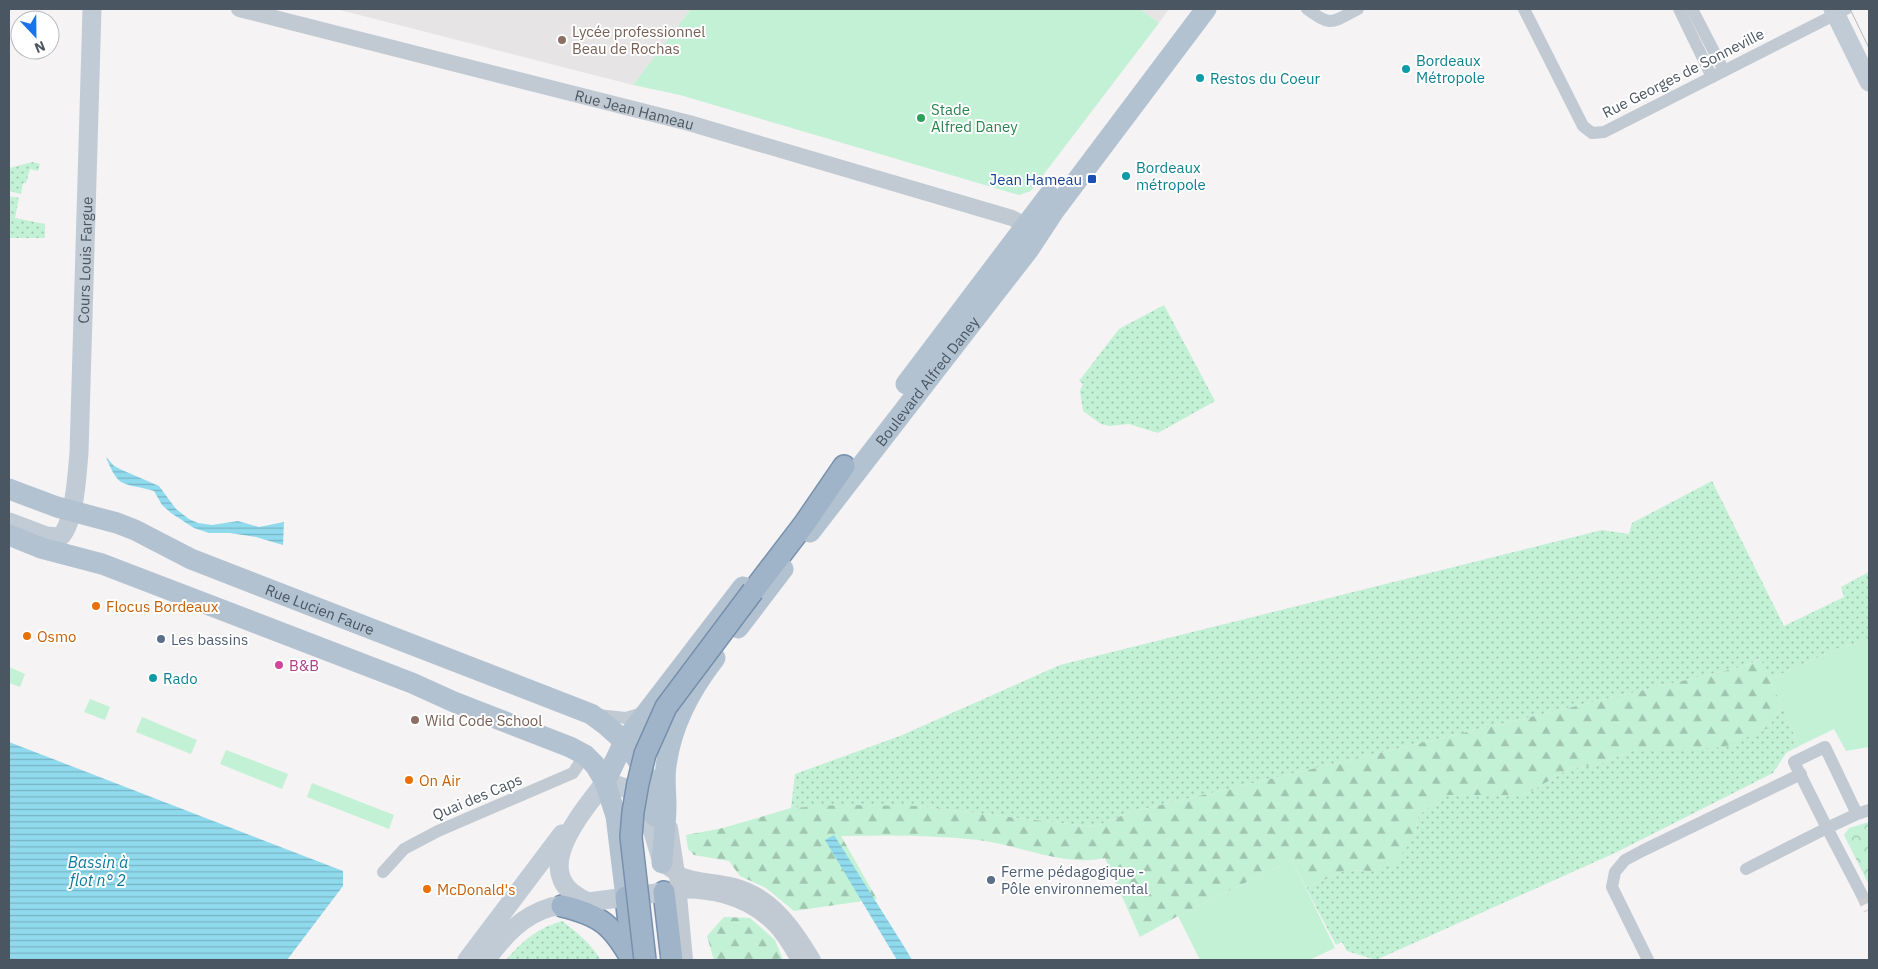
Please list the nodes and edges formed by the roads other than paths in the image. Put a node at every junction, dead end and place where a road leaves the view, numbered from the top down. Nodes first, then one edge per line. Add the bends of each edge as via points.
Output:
1 (92, 9) edge
2 (238, 9) edge
3 (1191, 9) edge
4 (1206, 9) edge
5 (1307, 9) edge
6 (1358, 9) edge
7 (1524, 9) edge
8 (1679, 9) edge
9 (1692, 9) edge
10 (1838, 11) edge
11 (1718, 74) junction
12 (1869, 82) edge
13 (1048, 218) junction
14 (1025, 225) junction
15 (945, 356) junction
16 (844, 466) junction
17 (9, 489) edge
18 (72, 511) junction
19 (9, 522) edge
20 (9, 535) edge
21 (651, 705) junction
22 (591, 714) junction
23 (624, 742) junction
24 (585, 756) junction
25 (1801, 774) junction
26 (605, 782) junction
27 (1863, 812) edge
28 (578, 817) junction
29 (1828, 828) junction
30 (670, 868) junction
31 (1746, 868) dead end
32 (383, 872) dead end
33 (672, 891) junction
34 (1860, 893) tunnel mouth
35 (626, 897) junction
36 (589, 902) junction
37 (562, 906) junction
38 (467, 960) edge
39 (486, 960) edge
40 (633, 960) edge
41 (645, 960) edge
42 (672, 960) edge
43 (685, 960) edge
44 (799, 960) edge
45 (813, 960) edge
46 (1648, 960) edge

1 - 18 main road, Cours Louis Fargue via 79,452
2 - 14 street, Rue Jean Hameau via 690,123 1012,218
3 - 14 main road, Boulevard Alfred Daney
4 - 13 main road, Boulevard Alfred Daney
5 - 6 street via 1331,22
7 - 11 street, Rue Georges de Sonneville via 1583,126 1592,133 1604,132
8 - 11 street
9 - 11 street
10 - 11 street, Rue Georges de Sonneville
10 - 12 main road
13 - 14 street
13 - 15 main road, Boulevard Alfred Daney via 1029,249
14 - 15 street via 1023,244 964,324
14 - 16 main road, Boulevard Alfred Daney
15 - 30 main road, Boulevard Alfred Daney via 704,673 682,708 665,781
16 - 21 main road, Boulevard Alfred Daney
16 - 41 highway, bridge via 666,707 645,754 636,793 632,837
17 - 18 main road, Rue Lucien Faure
18 - 19 main road, Cours Louis Fargue via 63,534 54,538
18 - 22 main road, Rue Lucien Faure via 104,518 135,530 191,560
20 - 24 main road via 41,548 102,564 412,683 566,745
21 - 22 street via 626,718
21 - 23 main road, Boulevard Alfred Daney
22 - 23 main road, Rue Lucien Faure
23 - 26 main road, Boulevard Alfred Daney
23 - 30 main road, Rue Lucien Faure via 649,783
24 - 26 main road
24 - 32 street, Quai des Caps via 570,774 404,849
25 - 27 street via 1794,762 1825,747
25 - 29 street
25 - 46 street via 1625,860 1615,872 1612,887
26 - 28 main road
26 - 30 main road via 632,792 644,808
26 - 35 main road via 616,816
27 - 29 street
28 - 36 main road via 559,857 558,869 568,890
28 - 38 main road via 563,832
29 - 31 street
29 - 34 street
30 - 33 main road
30 - 45 street via 692,878 736,886 756,894 784,917
33 - 35 main road
33 - 42 highway
33 - 43 street
33 - 44 street via 715,893 749,904 774,924
35 - 36 main road
35 - 40 highway
36 - 37 main road
37 - 39 main road via 523,919
37 - 40 highway via 585,912 605,923

